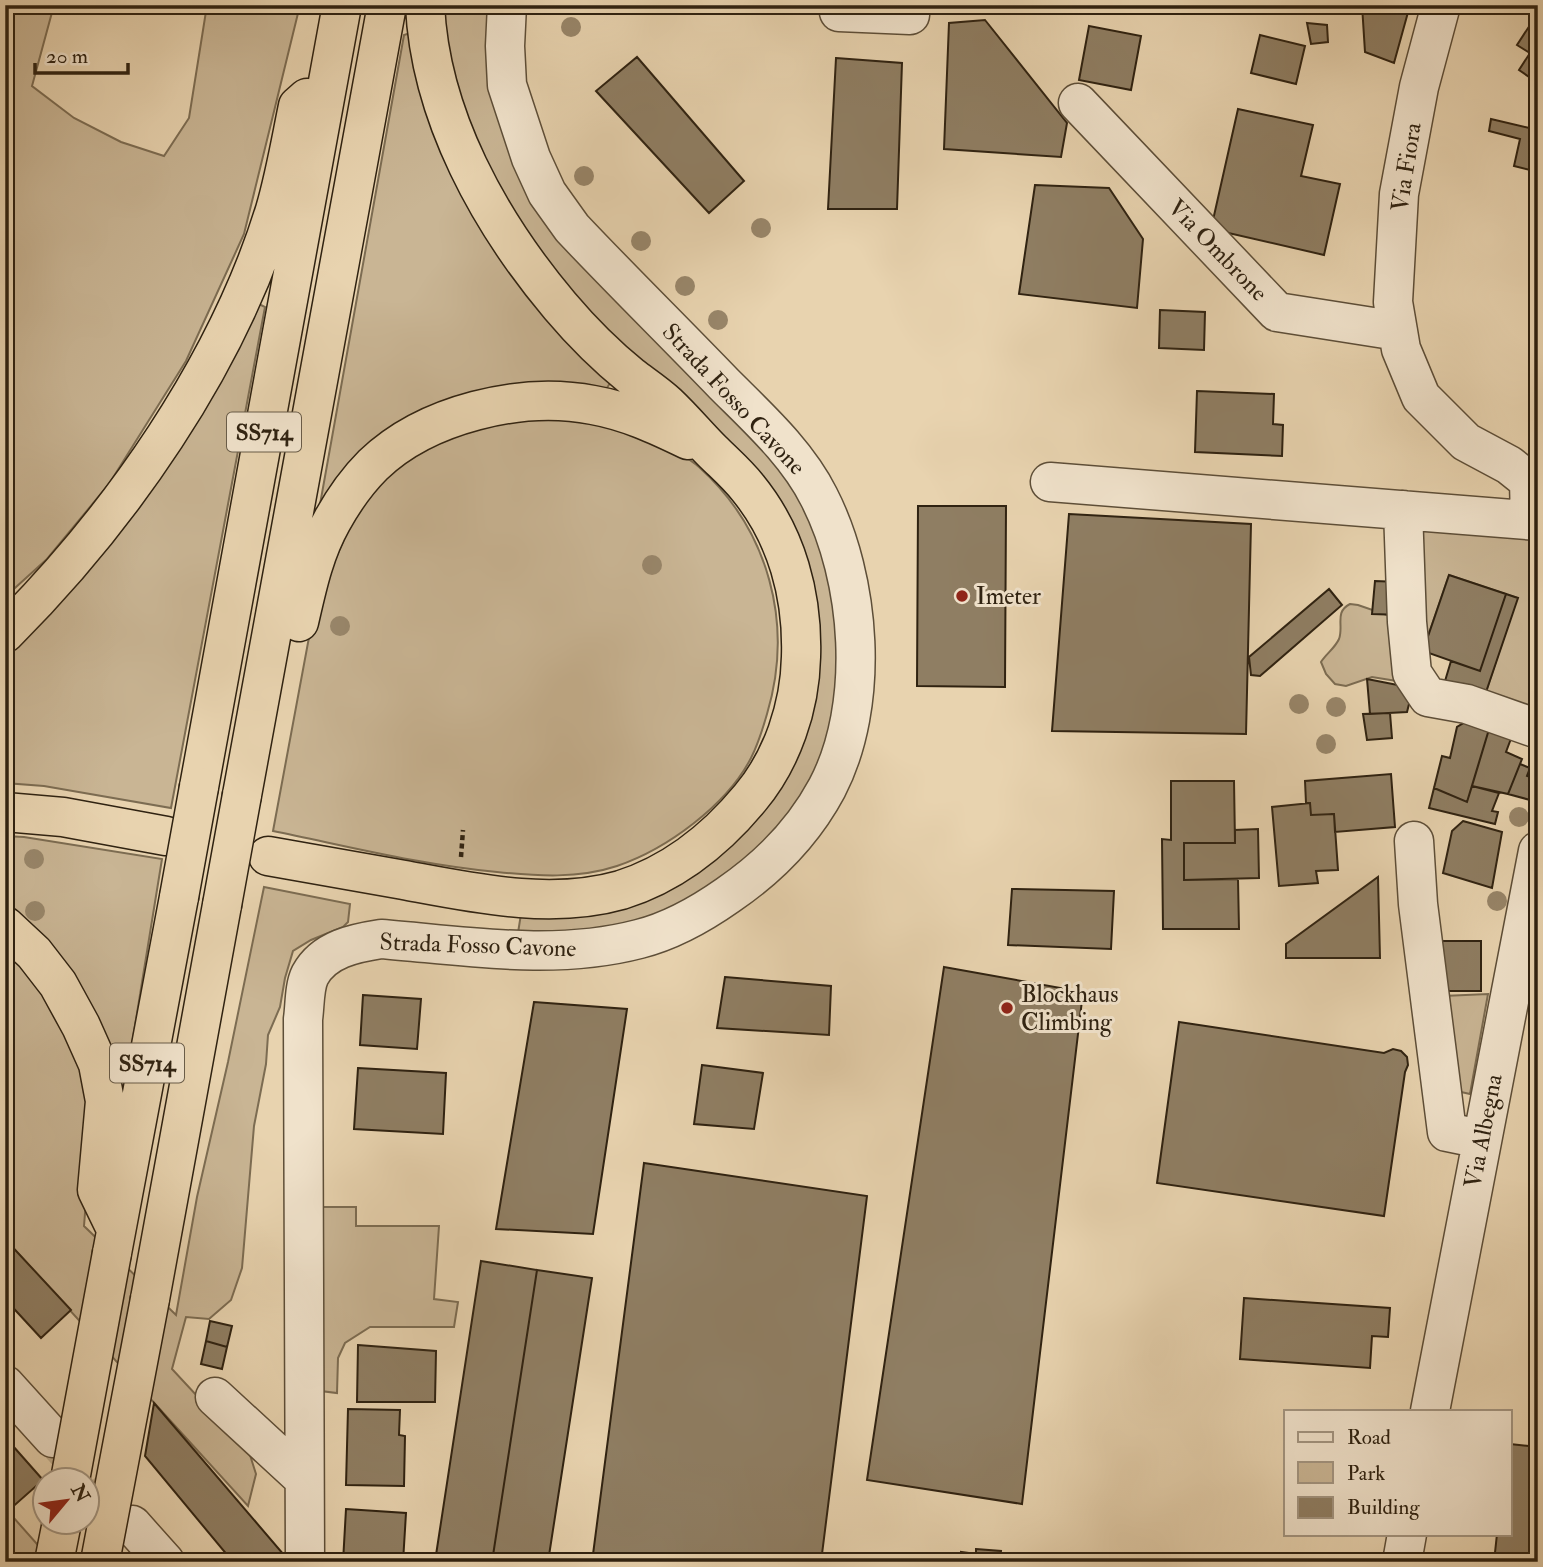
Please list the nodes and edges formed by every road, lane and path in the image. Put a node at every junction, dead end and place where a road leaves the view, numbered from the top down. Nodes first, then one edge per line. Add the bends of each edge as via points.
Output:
1 (342, 5) edge
2 (387, 5) edge
3 (425, 5) edge
4 (507, 5) edge
5 (839, 5) edge
6 (910, 5) edge
7 (1441, 5) edge
8 (329, 78) junction
9 (1078, 103) dead end
10 (1398, 331) junction
11 (715, 454) junction
12 (1049, 482) dead end
13 (1404, 510) junction
14 (1534, 520) edge
15 (5, 634) edge
16 (265, 670) junction
17 (1538, 729) edge
18 (5, 812) edge
19 (166, 836) dead end
20 (1414, 841) dead end
21 (1538, 851) edge
22 (268, 856) dead end
23 (5, 926) edge
24 (1481, 1139) junction
25 (115, 1242) junction
26 (5, 1385) edge
27 (215, 1397) dead end
28 (1430, 1410) edge
29 (53, 1438) tunnel mouth
30 (72, 1466) edge
31 (303, 1479) junction
32 (132, 1525) tunnel mouth
33 (59, 1536) edge
34 (1407, 1536) edge
35 (54, 1562) edge
36 (100, 1562) edge
37 (165, 1562) edge
38 (305, 1562) edge
39 (1402, 1562) edge

1 - 8 highway, SS714
2 - 16 highway, SS714
3 - 11 highway via 444,108 478,185 509,236 579,327 666,403
4 - 31 street, Strada Fosso Cavone via 507,85 547,193 580,237 772,433 817,494 840,551 849,591 855,674 850,712 827,787 782,850 747,882 676,927 632,941 572,950 528,951 381,939 342,948 309,976 303,1019
5 - 6 street via 839,12 910,15
7 - 10 street, Via Fiora via 1419,87 1399,194 1394,302
8 - 15 highway via 298,106 275,209 215,351 125,494 43,596
8 - 25 highway, SS714, bridge
9 - 10 street, Via Ombrone via 1277,312
10 - 14 street via 1421,397 1466,442 1529,481
11 - 16 highway via 639,417 590,404 541,400 494,406 426,430 374,464 332,520 314,562 295,643
11 - 22 highway via 761,504 783,547 802,635 800,680 784,741 761,785 713,837 641,882 597,895 554,898 489,895
12 - 13 street
13 - 14 street
13 - 17 street via 1412,673 1428,697 1467,704
16 - 36 highway, SS714, bridge
18 - 19 highway via 63,817
20 - 24 street via 1447,1132
21 - 24 street, Via Albegna
23 - 25 highway via 58,984 98,1064 105,1101 97,1190
24 - 28 street, Via Albegna
25 - 30 highway, SS714, bridge
26 - 29 street
27 - 31 street
31 - 38 street, Strada Fosso Cavone
32 - 37 street
33 - 35 highway
34 - 39 street

